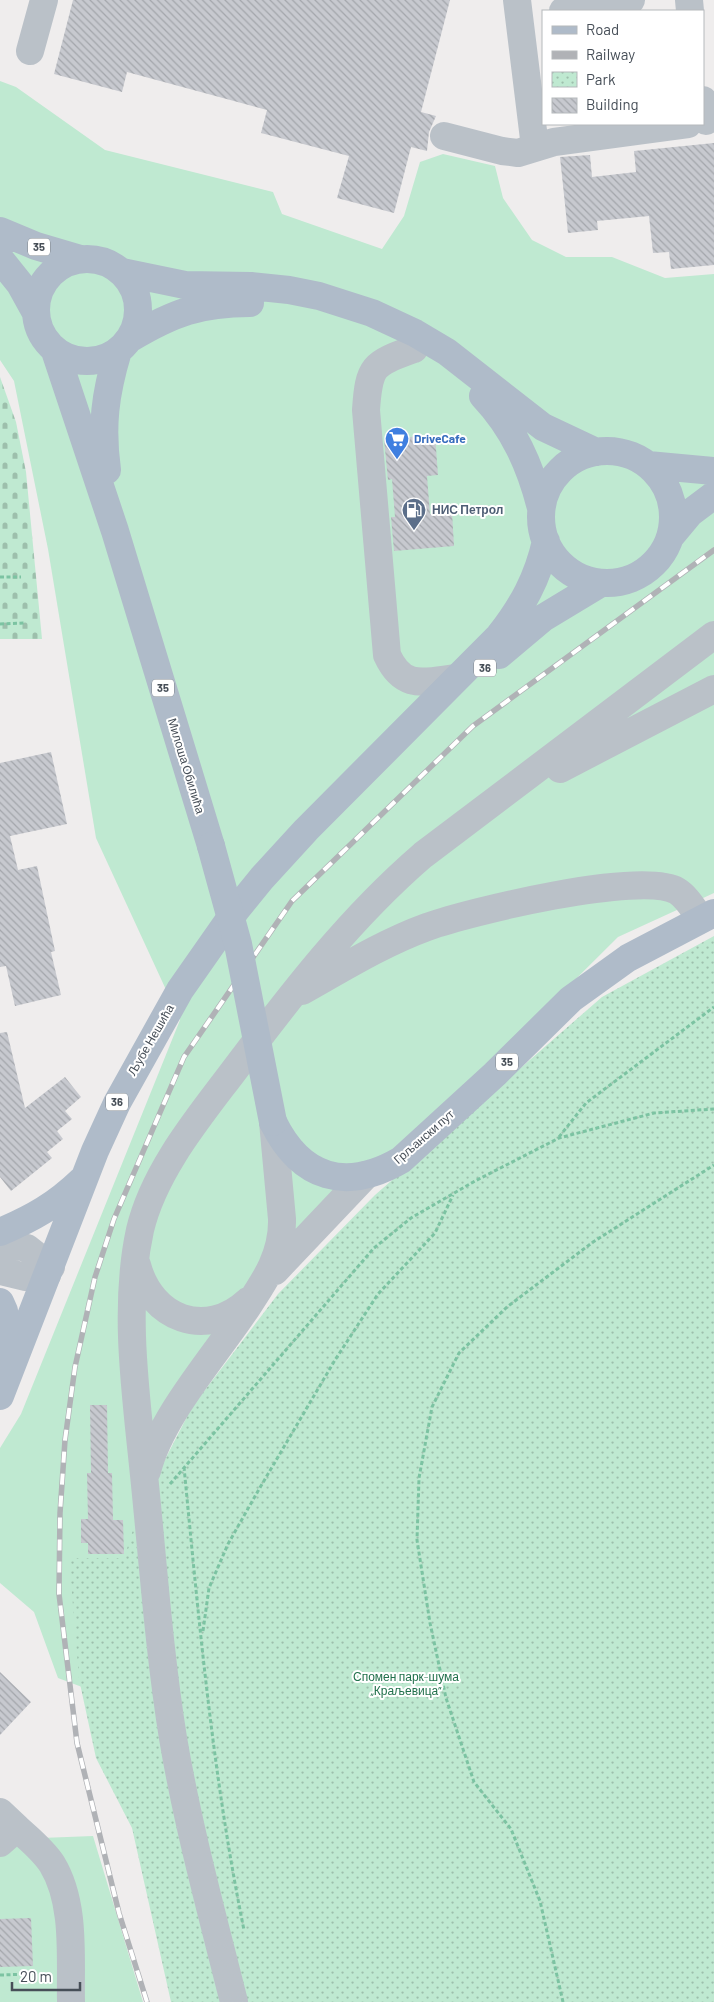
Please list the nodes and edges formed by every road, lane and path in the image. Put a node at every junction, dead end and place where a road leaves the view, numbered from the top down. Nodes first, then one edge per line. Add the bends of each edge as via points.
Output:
1 (44, 0) edge
2 (631, 0) edge
3 (569, 10) edge
4 (527, 11) edge
5 (30, 51) dead end
6 (655, 125) edge
7 (444, 136) dead end
8 (535, 148) junction
9 (0, 231) edge
10 (0, 259) edge
11 (80, 259) junction
12 (122, 272) junction
13 (36, 313) junction
14 (124, 345) junction
15 (414, 349) junction
16 (56, 351) junction
17 (596, 452) junction
18 (648, 465) junction
19 (714, 471) edge
20 (714, 495) edge
21 (541, 508) junction
22 (115, 531) junction
23 (670, 537) junction
24 (546, 541) junction
25 (0, 577) edge
26 (21, 577) dead end
27 (601, 583) junction
28 (25, 623) dead end
29 (0, 624) edge
30 (714, 635) edge
31 (456, 678) junction
32 (714, 689) edge
33 (374, 762) junction
34 (492, 805) junction
35 (708, 916) edge
36 (238, 944) joint
37 (290, 997) junction
38 (714, 1007) edge
39 (714, 1109) edge
40 (273, 1122) junction
41 (559, 1138) junction
42 (714, 1165) edge
43 (366, 1175) junction
44 (86, 1176) junction
45 (453, 1194) junction
46 (0, 1232) edge
47 (0, 1243) edge
48 (136, 1262) junction
49 (0, 1271) edge
50 (49, 1271) junction
51 (260, 1289) junction
52 (0, 1302) edge
53 (12, 1366) junction
54 (0, 1396) edge
55 (184, 1467) junction
56 (145, 1483) junction
57 (148, 1512) junction
58 (202, 1637) junction
59 (6, 1828) edge
60 (245, 1936) dead end
61 (33, 1974) dead end
62 (0, 1975) edge
63 (71, 2002) edge
64 (234, 2002) edge
65 (563, 2002) edge

1 - 5 street
2 - 3 street
4 - 8 street
6 - 8 street
7 - 8 street via 502,151 518,153
9 - 11 main road, 35
10 - 13 main road, 35 via 20,284
11 - 12 main road, 35 via 100,260
11 - 13 main road, 35 via 64,264 46,279 38,295
12 - 14 main road, 35 via 131,283 138,303 137,325
12 - 17 main road via 185,284 289,290 372,313 454,356 543,427
13 - 16 main road, 35 via 43,337
14 - 15 main road via 157,322 191,308 250,303 302,308 348,320
14 - 16 main road via 103,359 87,362 70,359
14 - 22 main road, Милоша Обилића / 35 via 111,374 103,416 104,450
15 - 21 main road via 460,378 501,415 527,460
15 - 31 street via 378,364 368,386 366,410 387,655 392,667 404,679 417,682
16 - 22 main road, Милоша Обилића / 35
17 - 18 main road, 36 via 619,452
17 - 21 main road, 36 via 578,457 562,468 550,484
18 - 19 main road
18 - 23 main road, 36 via 660,477 671,502
20 - 23 main road, 36 via 690,513
21 - 24 main road, 36
22 - 36 main road, Милоша Обилића / 35, bridge
23 - 27 main road, 36 via 662,553 646,570 625,580
24 - 27 main road, 36 via 565,568
24 - 31 main road, 36 via 541,563 523,602 499,636
25 - 26 path
27 - 33 main road, 36 via 542,618
28 - 29 path
30 - 34 street
31 - 33 main road, 36
32 - 34 street
33 - 44 main road, Љубе Нешића / 36 via 262,878 195,968 130,1075
34 - 37 street via 423,855 391,883
35 - 37 street via 676,890 664,886 604,888 511,904 428,927 387,944
35 - 43 main road, Грљански пут / 35 via 646,948 585,988 401,1160
36 - 40 main road, Грљански пут / 35, bridge
37 - 48 street via 208,1104 166,1169 145,1215
38 - 41 path via 586,1103
39 - 41 path via 654,1113
40 - 43 main road, Грљански пут / 35 via 292,1153 313,1169 337,1176
40 - 51 street via 282,1232 277,1258
41 - 45 path
42 - 65 path via 593,1242 507,1307 459,1352 430,1416 420,1478 418,1540 430,1623 446,1698 474,1782 510,1829 540,1901
43 - 51 street via 290,1253
44 - 46 main road via 45,1211
44 - 50 main road, Љубе Нешића / 36
45 - 55 path via 411,1218 374,1248
45 - 58 path via 435,1233 378,1294 258,1491 228,1544 209,1588
47 - 50 street via 27,1248
48 - 51 street via 151,1297 166,1310 189,1320 212,1320 230,1315
48 - 56 street via 133,1335
49 - 50 street via 26,1277
50 - 53 main road, Љубе Нешића / 36
51 - 56 street via 156,1442
52 - 53 main road
53 - 54 main road, Љубе Нешића / 36
55 - 57 path
55 - 58 path
56 - 57 street
57 - 64 street via 157,1616 173,1735 188,1816
58 - 60 path via 230,1860
59 - 63 street via 34,1844 52,1865 60,1884 68,1917
61 - 62 path

